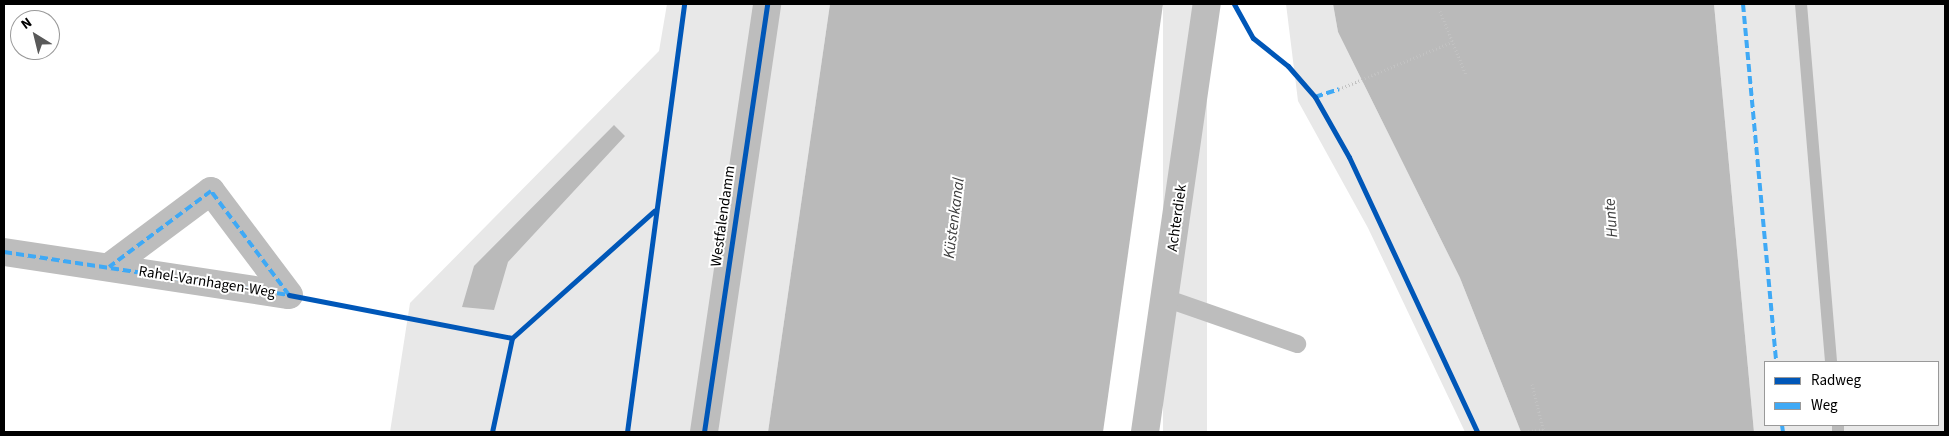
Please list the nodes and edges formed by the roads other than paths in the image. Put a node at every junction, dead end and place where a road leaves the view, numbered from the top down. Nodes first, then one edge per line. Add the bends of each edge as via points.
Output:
1 (767, 4) edge
2 (1207, 4) edge
3 (4, 252) edge
4 (109, 267) junction
5 (1165, 298) junction
6 (1297, 344) dead end
7 (704, 432) edge
8 (1145, 432) edge

1 - 7 street, Westfalendamm
2 - 5 street, Achterdiek
3 - 4 street, Rahel-Varnhagen-Weg
4 - 4 street, Rahel-Varnhagen-Weg via 211,191 289,294 242,287
5 - 6 lane
5 - 8 street, Achterdiek

